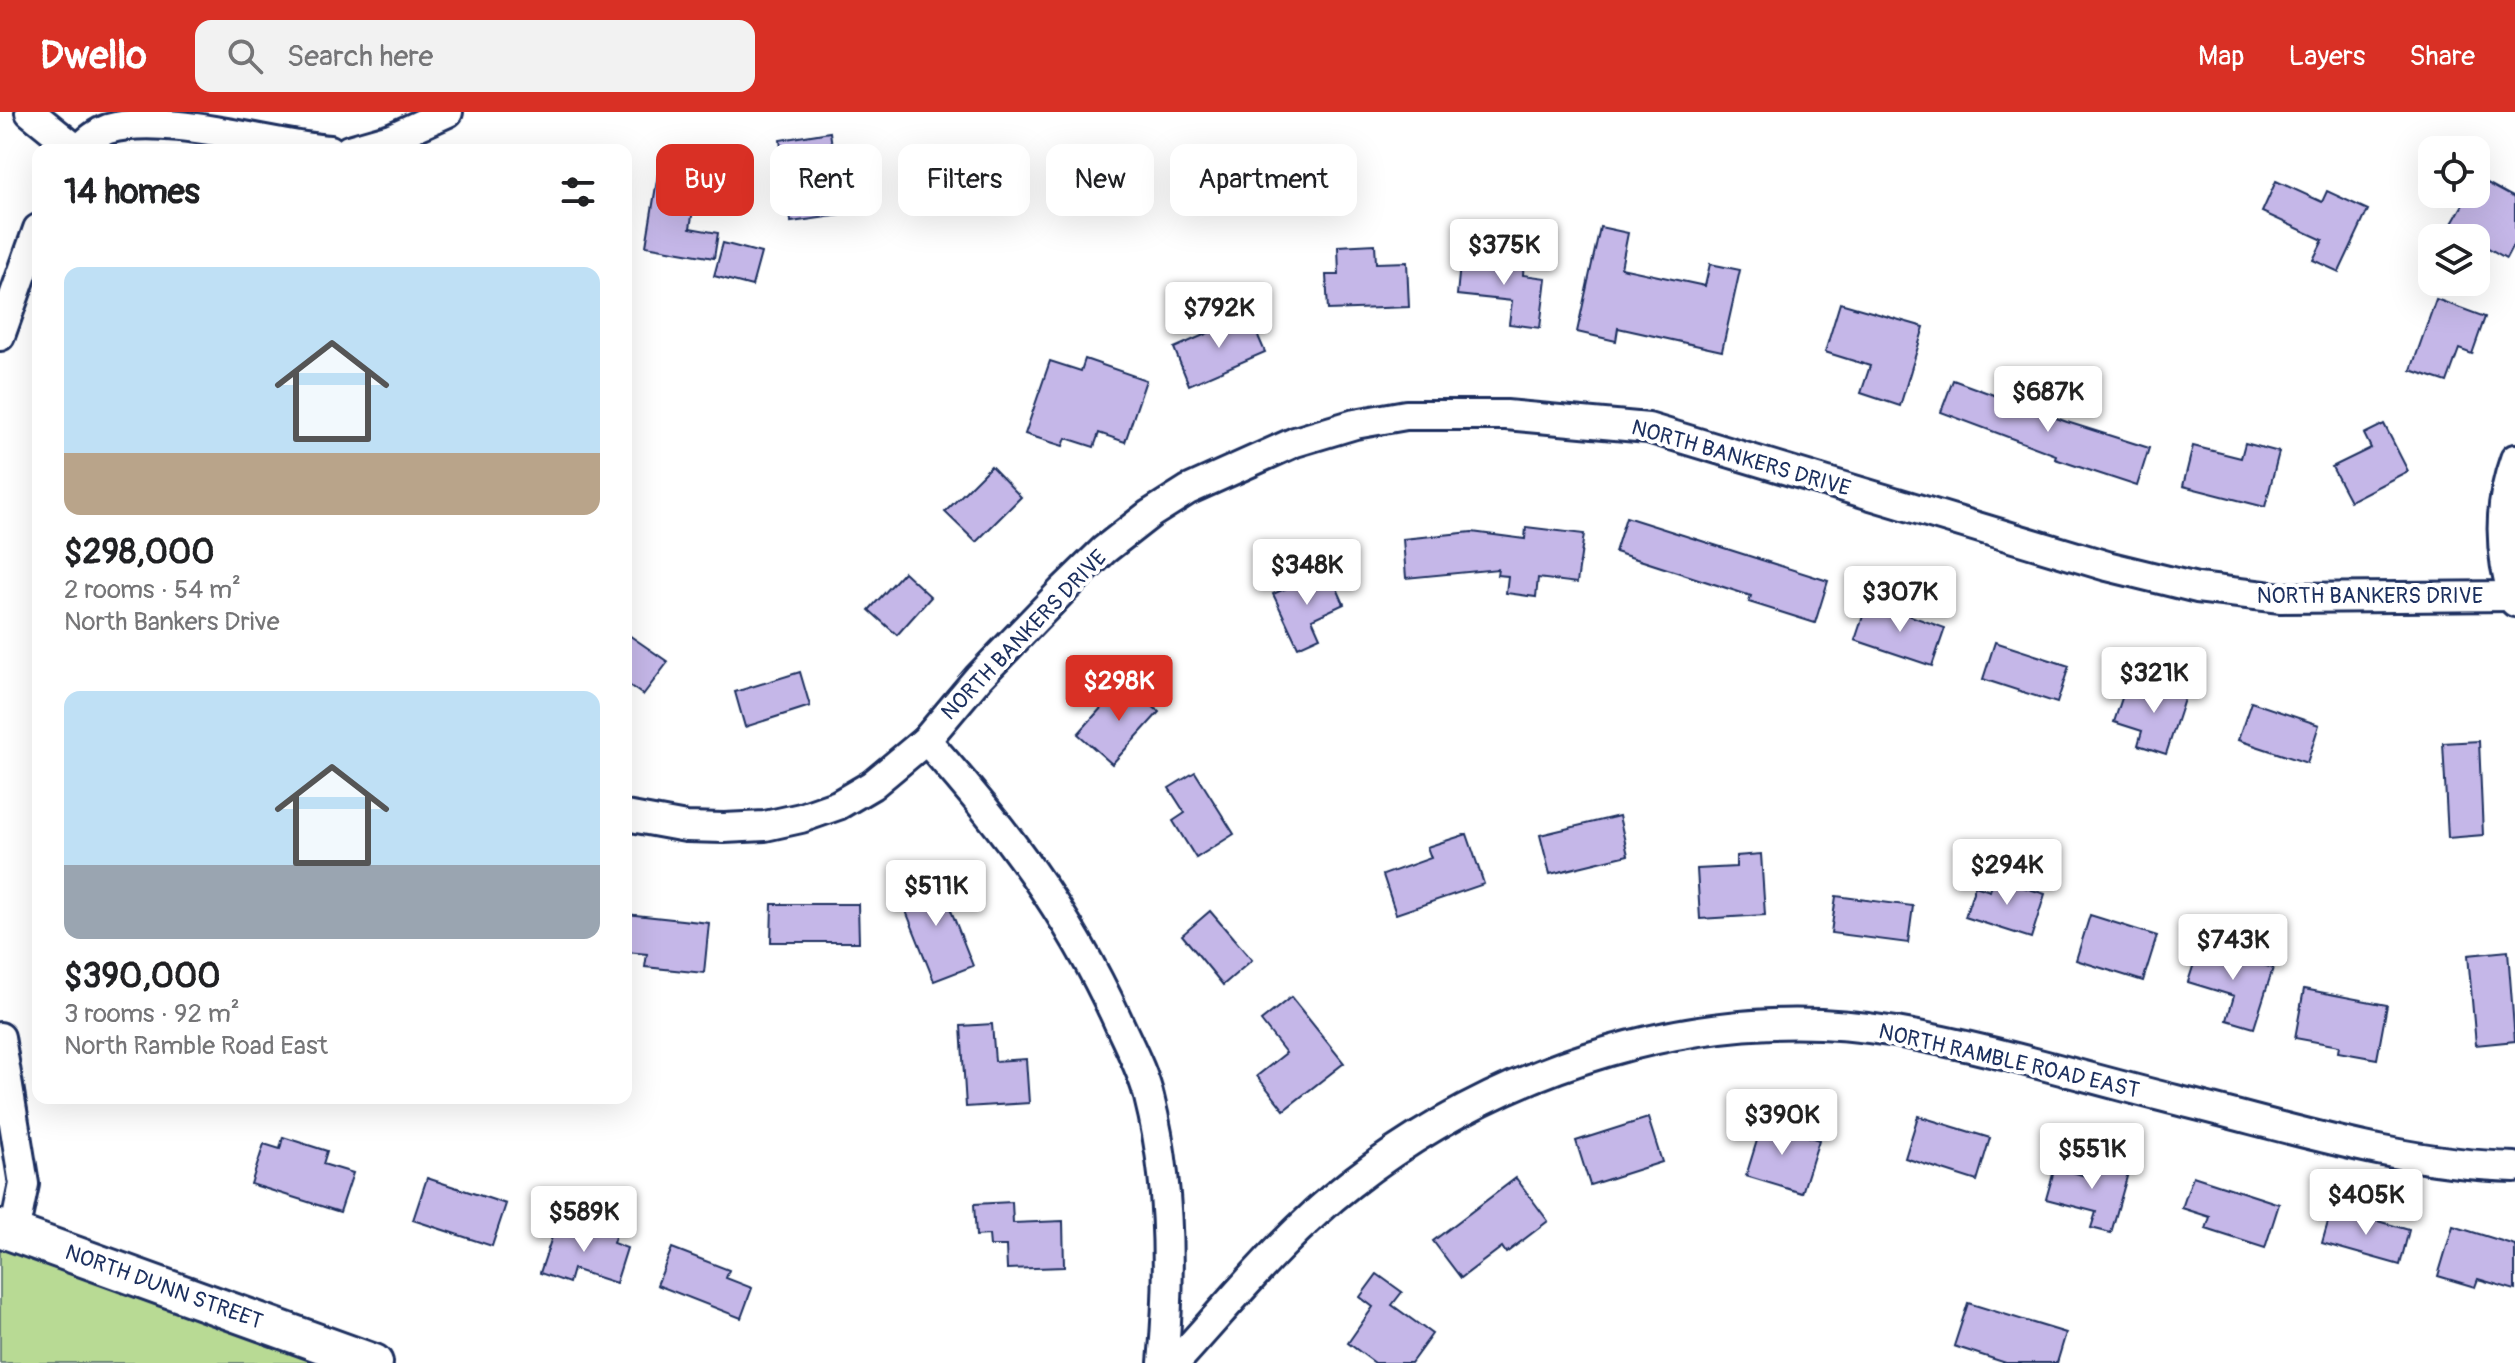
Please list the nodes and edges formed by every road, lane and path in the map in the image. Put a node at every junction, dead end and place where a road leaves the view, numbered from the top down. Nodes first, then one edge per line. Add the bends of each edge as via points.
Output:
1 (30, 112) edge
2 (448, 112) edge
3 (70, 144) edge
4 (85, 144) edge
5 (292, 144) edge
6 (373, 144) edge
7 (32, 246) edge
8 (0, 336) edge
9 (2515, 459) edge
10 (2514, 599) edge
11 (926, 740) junction
12 (632, 817) edge
13 (0, 1037) edge
14 (2515, 1167) edge
15 (7, 1231) edge
16 (374, 1363) edge
17 (1163, 1363) edge
18 (1175, 1363) edge

1 - 3 street
2 - 6 street
4 - 5 street via 106,129 142,124
7 - 8 street
9 - 10 street via 2502,533
10 - 11 street, NORTH BANKERS DRIVE via 2281,598 2197,588 2107,566 1648,428 1518,416 1406,415 1295,442 1242,463 1150,514 1062,591
11 - 12 street, NORTH BANKERS DRIVE via 872,785 801,818 724,828
11 - 17 street via 1046,888 1102,987 1149,1096 1167,1226 1169,1295
13 - 15 street via 24,1184
14 - 18 street, NORTH RAMBLE ROAD EAST via 2424,1159 2308,1136 1895,1032 1802,1023 1700,1032 1591,1057 1446,1118 1348,1185 1296,1231
15 - 16 street, NORTH DUNN STREET

